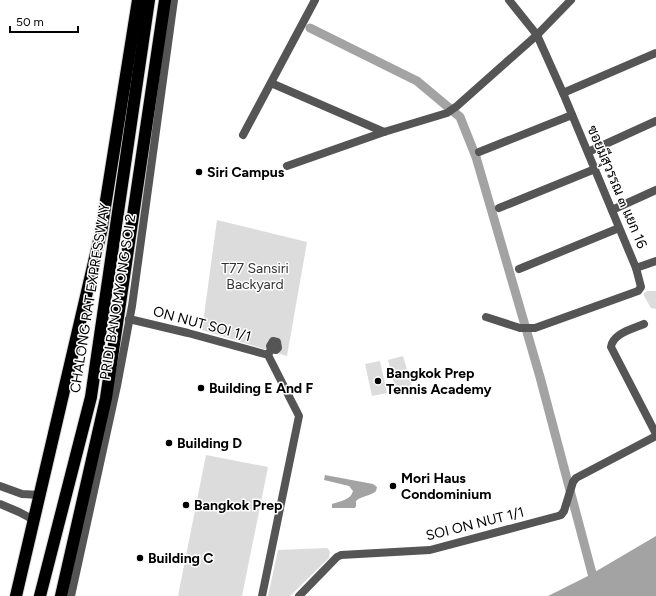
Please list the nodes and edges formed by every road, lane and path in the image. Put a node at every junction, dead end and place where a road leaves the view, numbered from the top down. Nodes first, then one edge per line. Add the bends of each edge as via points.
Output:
1 (138, 0) edge
2 (149, 0) edge
3 (165, 0) edge
4 (174, 0) edge
5 (315, 0) edge
6 (509, 0) edge
7 (571, 0) edge
8 (537, 35) junction
9 (656, 53) edge
10 (271, 84) junction
11 (563, 93) junction
12 (572, 115) junction
13 (656, 121) edge
14 (384, 132) junction
15 (243, 135) dead end
16 (479, 152) dead end
17 (588, 152) junction
18 (287, 166) dead end
19 (595, 169) junction
20 (656, 190) edge
21 (499, 208) dead end
22 (612, 210) junction
23 (619, 228) junction
24 (656, 261) edge
25 (636, 268) junction
26 (519, 270) dead end
27 (486, 317) dead end
28 (129, 319) junction
29 (644, 324) dead end
30 (656, 435) edge
31 (0, 486) edge
32 (40, 495) junction
33 (0, 504) edge
34 (34, 520) junction
35 (16, 596) edge
36 (40, 596) edge
37 (61, 596) edge
38 (71, 596) edge
39 (262, 596) edge
40 (299, 596) edge

1 - 32 highway via 101,232
2 - 36 highway, CHALONG RAT EXPRESSWAY via 91,397
3 - 37 highway via 106,398
4 - 28 street, PRIDI BANOMYONG SOI 2
5 - 10 street
6 - 8 street, ซอยมีสุวรรณ ๓ แยก 16
7 - 8 street
8 - 11 street, ซอยมีสุวรรณ ๓ แยก 16
8 - 14 street via 447,113
9 - 11 street
10 - 14 street
10 - 15 street
11 - 12 street, ซอยมีสุวรรณ ๓ แยก 16
12 - 16 street
12 - 17 street, ซอยมีสุวรรณ ๓ แยก 16
13 - 17 street
14 - 18 street
17 - 19 street, ซอยมีสุวรรณ ๓ แยก 16
19 - 21 street
19 - 22 street, ซอยมีสุวรรณ ๓ แยก 16
20 - 22 street
22 - 23 street, ซอยมีสุวรรณ ๓ แยก 16
23 - 25 street, ซอยมีสุวรรณ ๓ แยก 16
23 - 26 street
24 - 25 street
25 - 27 street, ซอยมีสุวรรณ ๓ แยก 16 via 641,286 638,291 535,328 520,328
28 - 38 street, PRIDI BANOMYONG SOI 2
28 - 39 street, ON NUT SOI 1/1 via 270,352 299,416
29 - 30 street via 616,337 611,347
30 - 40 street, SOI ON NUT 1/1 via 576,478 563,513 430,550 341,555 336,557
31 - 32 street via 22,494
32 - 34 highway
33 - 34 street
34 - 35 highway

